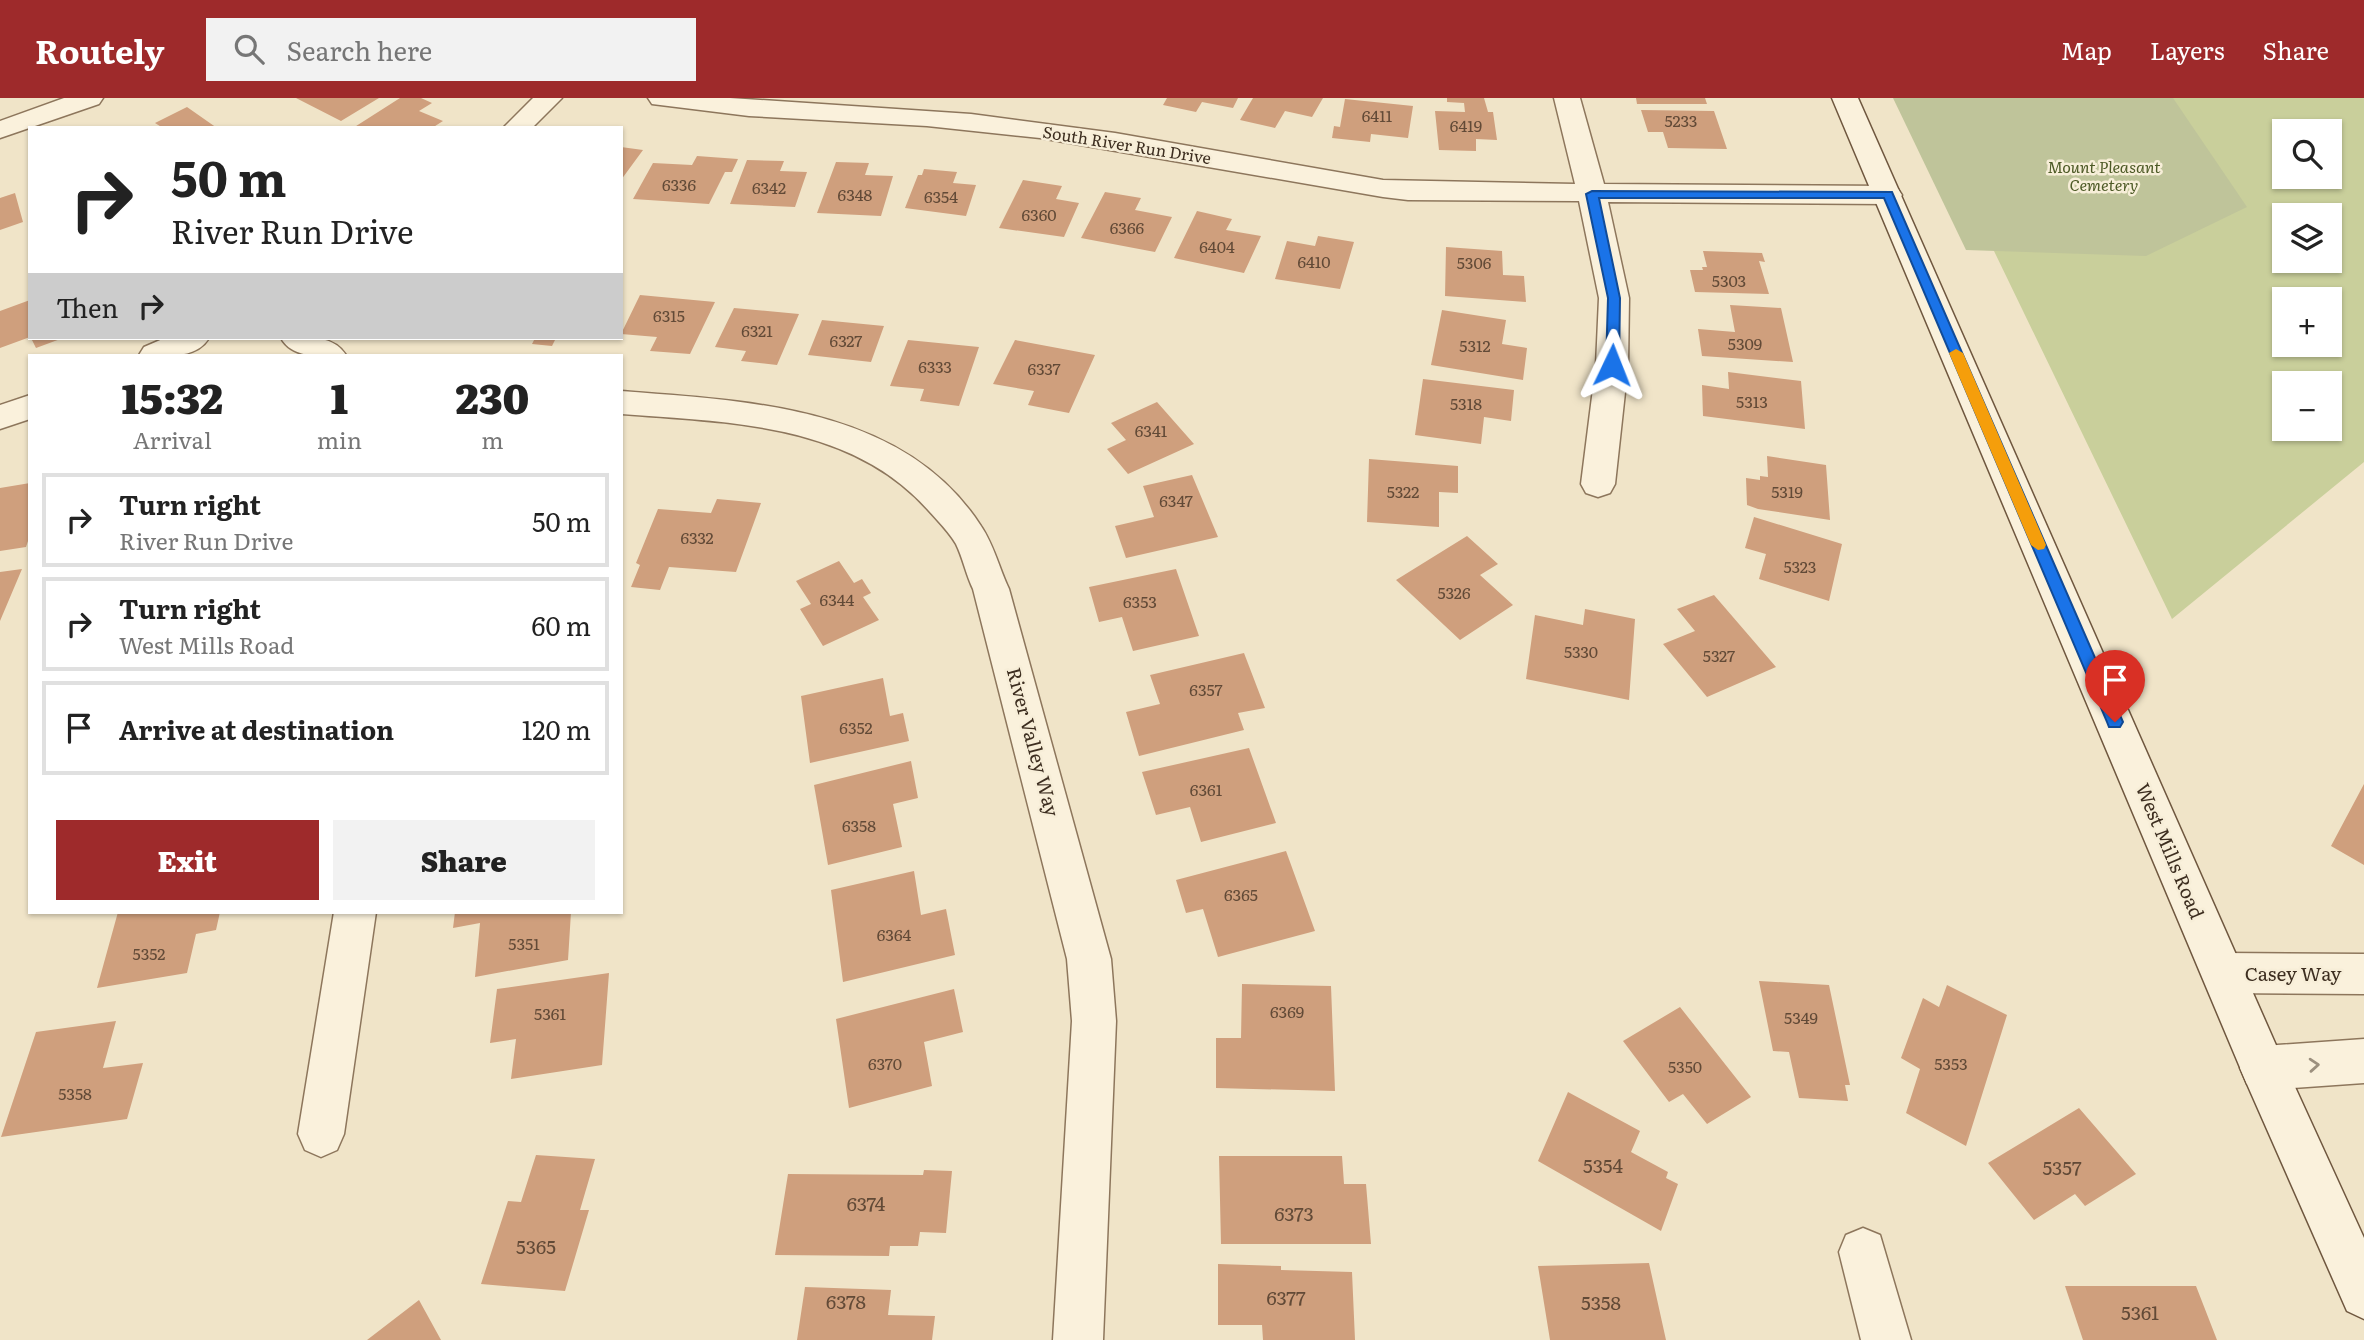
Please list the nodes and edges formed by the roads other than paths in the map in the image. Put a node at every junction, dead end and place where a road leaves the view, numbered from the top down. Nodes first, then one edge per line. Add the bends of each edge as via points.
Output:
1 (90, 98) edge
2 (549, 98) edge
3 (661, 98) edge
4 (1567, 98) edge
5 (1845, 98) edge
6 (931, 108) edge
7 (518, 126) edge
8 (0, 130) edge
9 (1592, 194) junction
10 (1888, 195) junction
11 (189, 340) edge
12 (300, 340) edge
13 (157, 354) edge
14 (328, 354) edge
15 (623, 402) edge
16 (28, 407) edge
17 (0, 417) edge
18 (1598, 484) dead end
19 (355, 914) edge
20 (2223, 973) junction
21 (2364, 974) edge
22 (2364, 1061) edge
23 (2263, 1068) junction
24 (321, 1134) dead end
25 (1863, 1252) dead end
26 (2364, 1294) edge
27 (1078, 1340) edge
28 (1886, 1340) edge

1 - 8 street
2 - 7 street
3 - 6 street, South River Run Drive via 728,106
4 - 9 street
5 - 10 street, West Mills Road
6 - 9 street, South River Run Drive via 1373,188
9 - 10 street, South River Run Drive
9 - 18 street via 1614,298 1612,365
10 - 20 street, West Mills Road
11 - 13 street
12 - 14 street
15 - 27 street, River Valley Way via 783,419 856,442 889,458 943,502 979,554 1090,959 1094,1021
16 - 17 street
19 - 24 street
20 - 21 street, Casey Way
20 - 23 street, West Mills Road
23 -> 22 street
23 - 26 street, West Mills Road
25 - 28 street

